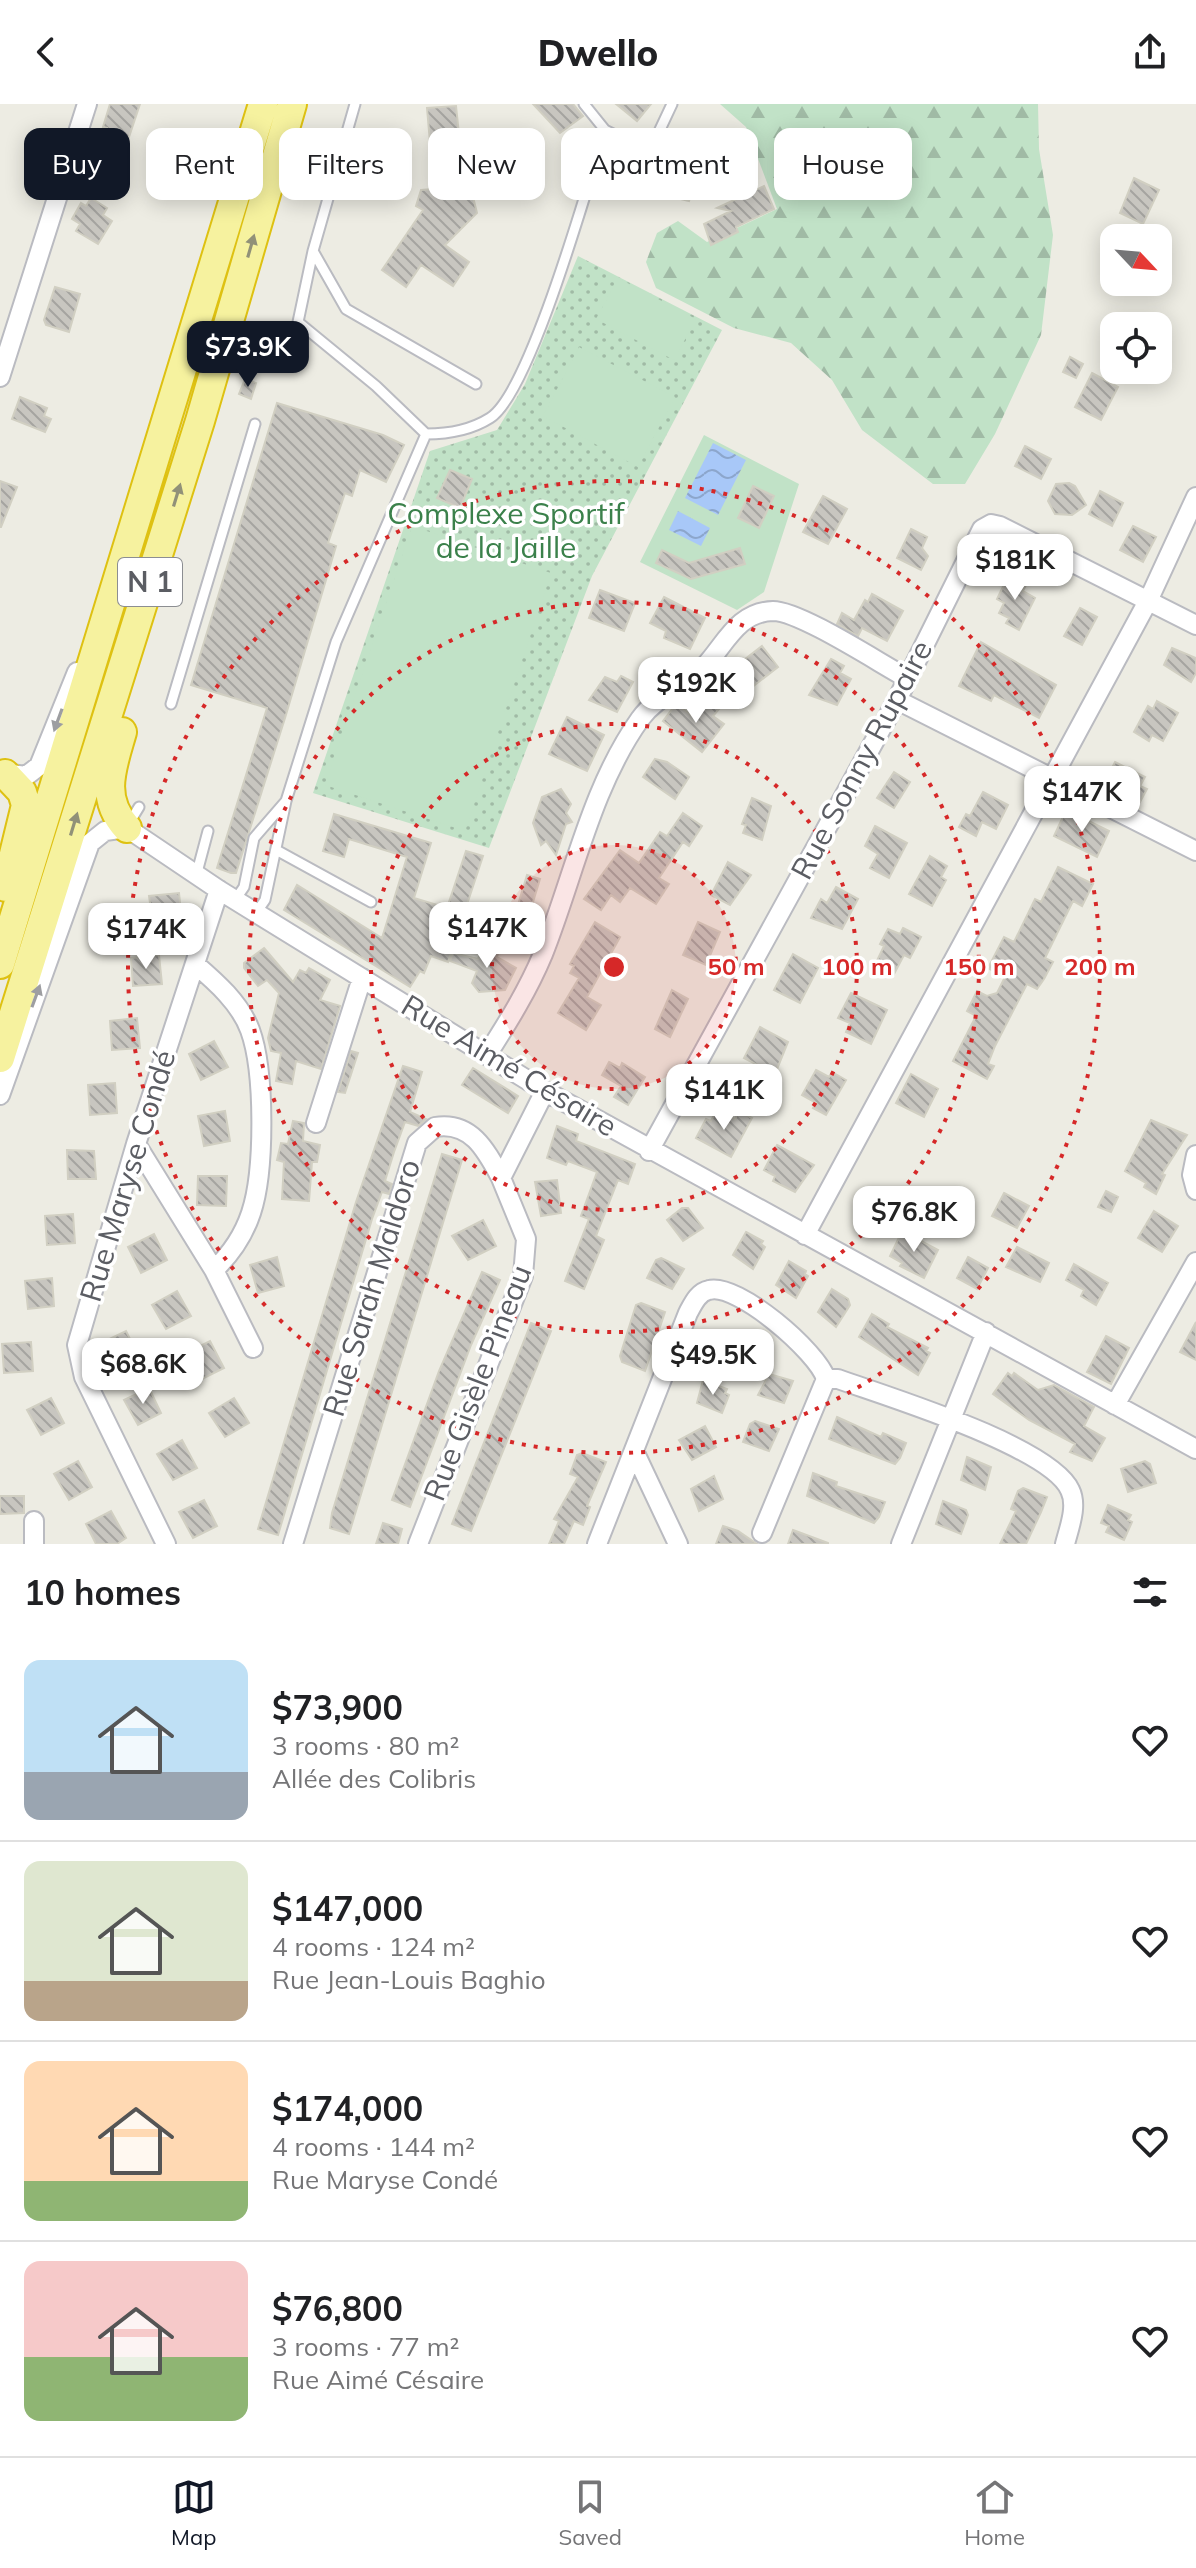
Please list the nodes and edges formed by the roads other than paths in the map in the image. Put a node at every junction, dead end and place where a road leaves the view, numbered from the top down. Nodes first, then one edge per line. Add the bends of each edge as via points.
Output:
1 (87, 104) edge
2 (263, 104) edge
3 (292, 104) edge
4 (355, 104) edge
5 (584, 104) edge
6 (672, 104) edge
7 (603, 128) edge
8 (661, 128) edge
9 (583, 200) edge
10 (313, 251) junction
11 (1, 371) edge
12 (476, 384) dead end
13 (255, 424) dead end
14 (426, 434) junction
15 (146, 490) junction
16 (1196, 497) edge
17 (160, 550) junction
18 (1148, 601) junction
19 (1196, 625) edge
20 (907, 678) junction
21 (897, 700) junction
22 (171, 704) dead end
23 (2, 772) edge
24 (1051, 779) junction
25 (286, 801) junction
26 (133, 818) junction
27 (208, 831) dead end
28 (278, 851) junction
29 (1196, 851) edge
30 (196, 876) junction
31 (219, 890) junction
32 (235, 900) junction
33 (371, 902) dead end
34 (0, 910) edge
35 (256, 913) junction
36 (0, 964) edge
37 (195, 964) junction
38 (362, 978) junction
39 (487, 1055) junction
40 (0, 1058) edge
41 (545, 1091) junction
42 (0, 1095) edge
43 (316, 1123) dead end
44 (136, 1144) junction
45 (649, 1151) junction
46 (1196, 1155) edge
47 (501, 1178) junction
48 (1196, 1190) edge
49 (805, 1235) junction
50 (1196, 1262) edge
51 (214, 1270) junction
52 (986, 1332) junction
53 (253, 1348) dead end
54 (826, 1379) junction
55 (1115, 1405) junction
56 (949, 1418) junction
57 (1196, 1449) edge
58 (635, 1453) junction
59 (34, 1521) dead end
60 (762, 1533) dead end
61 (34, 1544) edge
62 (166, 1544) edge
63 (293, 1544) edge
64 (418, 1544) edge
65 (597, 1544) edge
66 (678, 1544) edge
67 (901, 1544) edge
68 (1065, 1544) edge

1 - 11 street
2 - 15 highway, N 1
17 -> 3 highway, N 1
4 - 10 lane
5 - 7 lane
6 - 8 lane
9 - 14 lane via 524,370 492,417 450,434
10 - 12 lane via 346,309
10 - 14 lane via 298,322
13 - 22 lane
14 - 25 lane via 336,642
15 -> 23 street via 43,760 26,776
15 - 36 highway, N 1
16 - 18 street
17 - 26 highway via 144,650 108,788 113,809
40 -> 17 highway, N 1
18 - 19 street
18 - 20 street, Rue Sonny Rupaire via 991,524 982,529
18 - 24 street
20 - 21 street, Rue Sonny Rupaire
20 - 39 street via 784,612 759,612 738,624 695,676 652,706 626,743 597,801 542,955
21 - 24 street
21 - 45 street, Rue Sonny Rupaire
23 - 34 highway via 22,792 25,812
24 - 29 street
24 - 49 street
25 - 28 lane
25 - 32 lane via 254,838 244,887
26 - 30 street, Rue Aimé Césaire
42 -> 26 street via 90,843
27 - 30 lane
28 - 33 lane
28 - 35 lane via 265,900
30 - 31 street, Rue Aimé Césaire
31 - 32 street, Rue Aimé Césaire
31 - 37 street, Rue Maryse Condé
32 - 35 street, Rue Aimé Césaire
35 - 38 street, Rue Aimé Césaire
37 - 44 street, Rue Maryse Condé
37 - 51 street via 230,998 250,1030 261,1105 251,1214 235,1246
38 - 39 street, Rue Aimé Césaire
38 - 43 street
39 - 41 street, Rue Aimé Césaire
41 - 45 street, Rue Aimé Césaire
41 - 47 street
44 - 51 street
44 - 62 street, Rue Maryse Condé via 81,1328 78,1354 84,1377
45 - 49 street, Rue Aimé Césaire
46 - 48 street
47 - 63 street, Rue Sarah Maldoro via 482,1144 463,1129 435,1127 417,1143
47 - 64 street, Rue Gisèle Pineau via 526,1239 526,1264
49 - 52 street, Rue Aimé Césaire
50 - 55 street
51 - 53 street
52 - 55 street, Rue Aimé Césaire
52 - 56 street
54 - 56 street
54 - 58 street via 821,1363 788,1329 729,1294 708,1290 688,1313
54 - 60 street
55 - 57 street, Rue Aimé Césaire
56 - 67 street
56 - 68 street via 1027,1456 1064,1481 1073,1499
58 - 65 street
58 - 66 street
59 - 61 street

